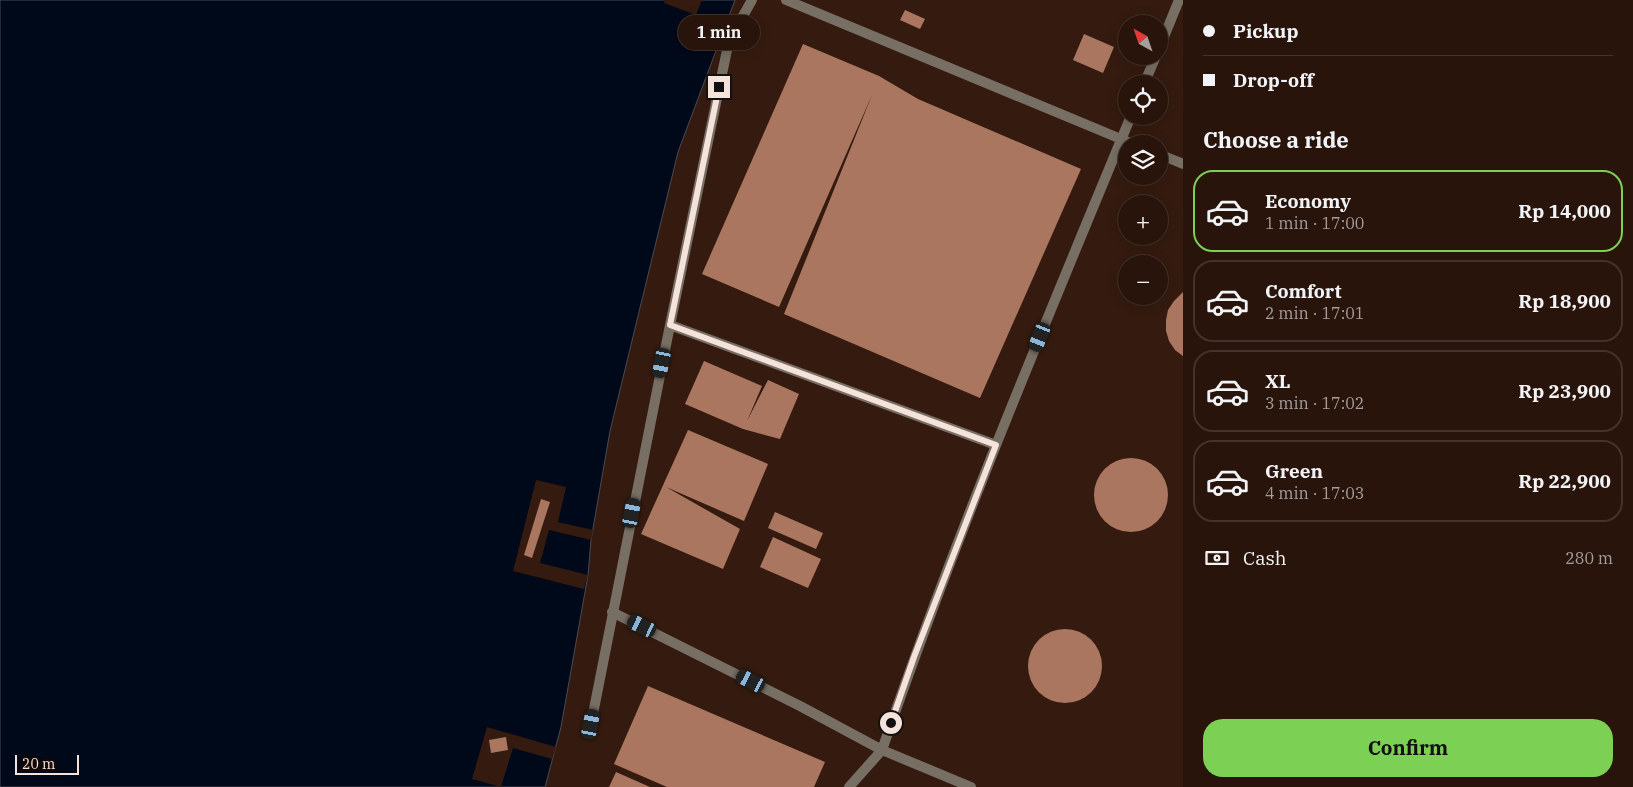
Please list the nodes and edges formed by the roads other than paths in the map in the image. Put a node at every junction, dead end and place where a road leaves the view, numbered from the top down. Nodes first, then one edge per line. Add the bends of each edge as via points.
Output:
1 (752, 0) edge
2 (786, 0) edge
3 (1179, 0) edge
4 (1168, 27) edge
5 (1118, 137) edge
6 (1118, 149) edge
7 (1168, 158) edge
8 (1183, 164) edge
9 (670, 325) junction
10 (996, 445) junction
11 (612, 612) junction
12 (591, 724) dead end
13 (882, 750) junction
14 (849, 787) edge
15 (971, 787) edge

1 - 9 lane via 727,50
2 - 5 lane
3 - 4 lane
6 - 10 lane
7 - 8 lane
9 - 10 lane
9 - 11 lane
10 - 13 lane via 914,657
11 - 12 lane
11 - 13 lane
13 - 14 lane
13 - 15 lane

